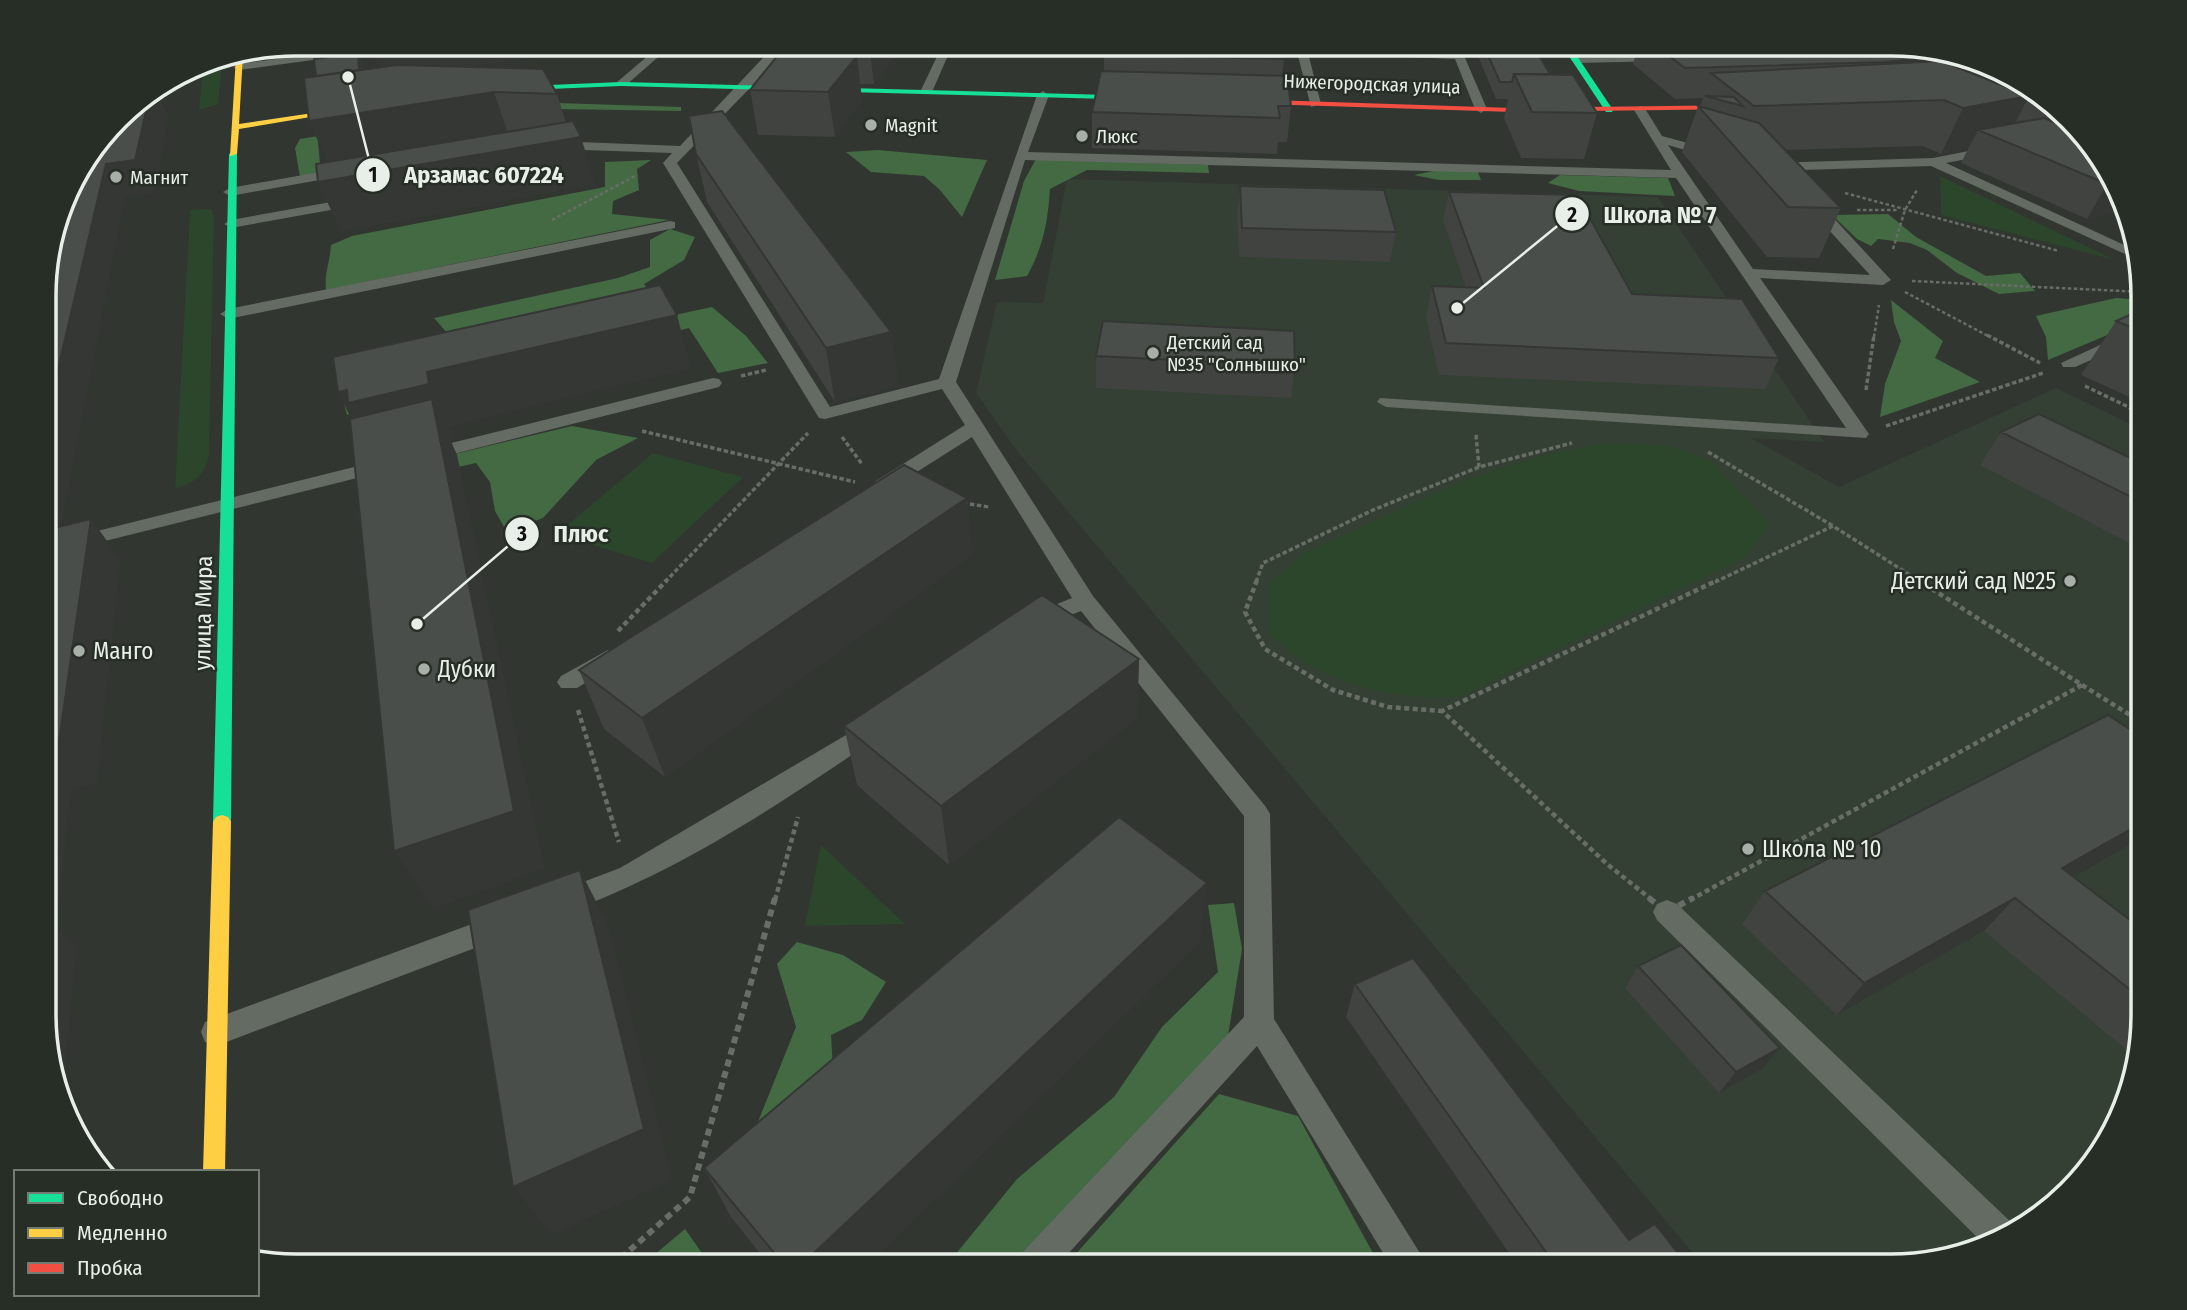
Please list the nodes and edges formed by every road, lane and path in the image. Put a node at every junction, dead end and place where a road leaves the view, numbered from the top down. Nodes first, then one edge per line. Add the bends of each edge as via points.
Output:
1 (1303, 56) edge
2 (1459, 56) edge
3 (1573, 56) edge
4 (290, 57) edge
5 (653, 57) edge
6 (771, 57) edge
7 (942, 57) edge
8 (1671, 58) edge
9 (264, 59) edge
10 (1576, 60) junction
11 (239, 63) edge
12 (621, 84) junction
13 (745, 87) junction
14 (482, 90) edge
15 (926, 92) junction
16 (1043, 95) junction
17 (1161, 99) edge
18 (1217, 101) edge
19 (1315, 104) junction
20 (374, 106) edge
21 (1760, 107) edge
22 (1481, 109) junction
23 (1609, 110) junction
24 (1640, 110) junction
25 (234, 127) junction
26 (1657, 138) junction
27 (536, 144) edge
28 (2013, 147) edge
29 (684, 150) junction
30 (627, 154) dead end
31 (1020, 156) junction
32 (1732, 160) edge
33 (586, 161) dead end
34 (1933, 162) junction
35 (363, 169) edge
36 (1680, 174) junction
37 (1796, 185) junction
38 (230, 192) junction
39 (368, 200) edge
40 (1905, 210) junction
41 (1820, 211) junction
42 (550, 221) dead end
43 (231, 224) junction
44 (670, 225) dead end
45 (2126, 251) edge
46 (2061, 252) dead end
47 (1749, 273) junction
48 (1883, 280) junction
49 (2130, 291) edge
50 (228, 314) junction
51 (2130, 337) edge
52 (794, 363) junction
53 (2061, 366) junction
54 (947, 382) junction
55 (713, 383) joint
56 (1385, 402) dead end
57 (2130, 406) edge
58 (825, 414) junction
59 (580, 416) junction
60 (975, 427) junction
61 (1860, 434) junction
62 (1580, 441) dead end
63 (1696, 445) dead end
64 (778, 463) junction
65 (873, 491) junction
66 (961, 502) edge
67 (229, 503) junction
68 (1030, 514) junction
69 (1833, 526) junction
70 (59, 547) edge
71 (1085, 601) junction
72 (1020, 630) edge
73 (622, 639) joint
74 (569, 682) joint
75 (2082, 685) junction
76 (1442, 711) junction
77 (893, 715) edge
78 (2130, 715) edge
79 (812, 770) junction
80 (630, 876) junction
81 (1667, 912) junction
82 (1259, 1022) junction
83 (215, 1032) junction
84 (214, 1170) edge
85 (1995, 1230) edge
86 (1403, 1253) edge
87 (626, 1254) edge
88 (1045, 1254) edge

1 - 19 lane
2 - 22 lane
3 - 10 street
4 - 9 lane
5 - 12 lane
6 - 13 lane
7 - 15 lane
8 - 10 lane
10 - 23 street
11 - 25 street, улица Мира
12 - 13 street
12 - 14 street
13 - 15 street
13 - 29 lane
15 - 16 street
16 - 17 street
16 - 31 lane
18 - 19 street, Нижегородская улица
19 - 22 street, Нижегородская улица
20 - 25 street
21 - 24 street, Нижегородская улица
22 - 23 street, Нижегородская улица
23 - 24 street, Нижегородская улица
24 - 26 lane
25 - 38 street, улица Мира
26 - 32 lane
26 - 36 lane
27 - 29 lane
28 - 34 lane
29 - 42 path
29 - 52 lane via 670,163
30 - 33 lane
31 - 36 lane
31 - 54 lane
34 - 37 lane via 1757,167
34 - 45 lane
35 - 38 lane
36 - 47 lane
37 - 40 path
37 - 41 lane
38 - 43 street, улица Мира
39 - 43 lane
40 - 41 path
40 - 46 path
41 - 48 lane
43 - 50 street, улица Мира
44 - 50 lane
47 - 48 lane
47 - 61 lane
48 - 49 path
48 - 53 path
50 - 67 street, улица Мира
51 - 53 lane
52 - 55 path
52 - 58 lane
53 - 57 path
53 - 61 path
54 - 58 lane
54 - 60 lane
55 - 59 lane
56 - 61 lane
58 - 64 path
58 - 65 path
59 - 64 path
59 - 67 lane
60 - 65 lane
60 - 68 lane
62 - 76 path via 1479,467 1373,510 1263,563 1245,612 1265,649 1333,690 1388,707
63 - 69 path
64 - 65 path
64 - 73 path
66 - 68 path
67 - 70 lane
67 - 83 street, улица Мира
68 - 71 lane
69 - 75 path
69 - 76 path
71 - 72 lane
71 - 82 lane via 1257,814
73 - 74 lane
74 - 80 path
75 - 78 path
75 - 81 path
76 - 81 path via 1607,864
77 - 79 lane
79 - 80 lane
79 - 87 path via 690,1197
80 - 83 lane
81 - 85 lane
82 - 86 lane
82 - 88 lane
83 - 84 street, улица Мира

